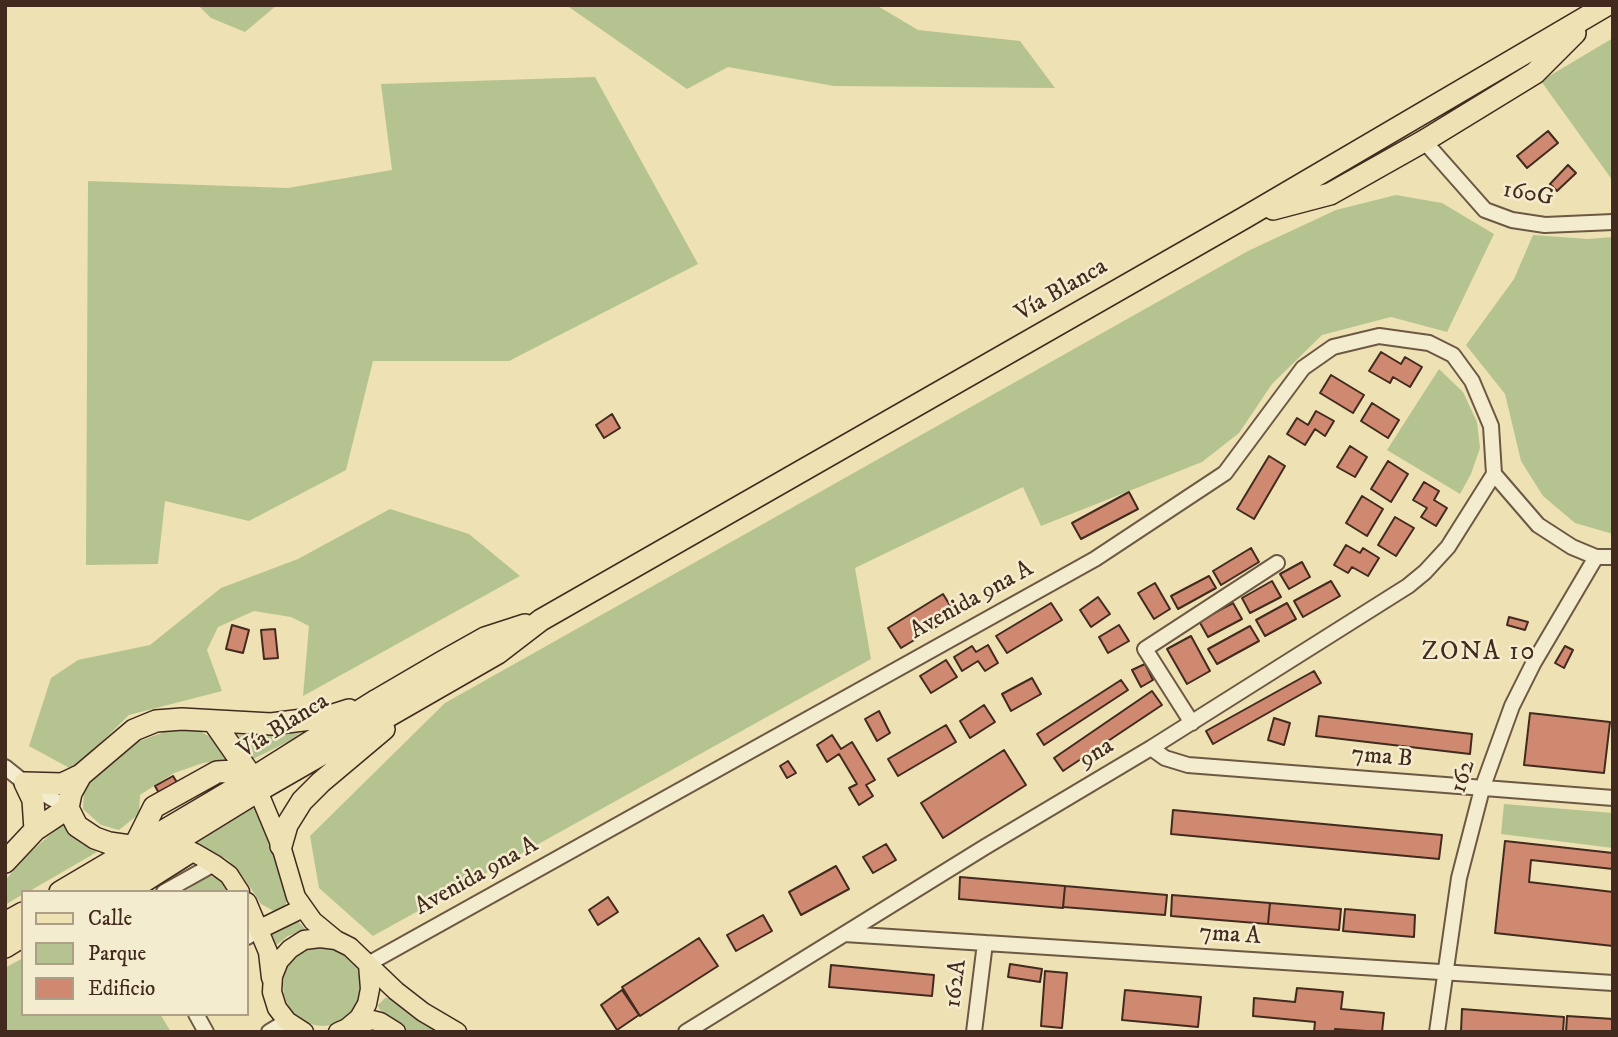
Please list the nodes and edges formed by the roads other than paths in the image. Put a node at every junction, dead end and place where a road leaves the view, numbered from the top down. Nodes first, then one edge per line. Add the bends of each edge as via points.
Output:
1 (1602, 9) edge
2 (1424, 141) junction
3 (1244, 218) junction
4 (1613, 222) edge
5 (1494, 474) junction
6 (1596, 556) junction
7 (1613, 557) edge
8 (1277, 564) dead end
9 (541, 620) junction
10 (425, 694) junction
11 (377, 700) junction
12 (213, 721) junction
13 (1192, 723) junction
14 (1152, 748) junction
15 (5, 767) edge
16 (81, 775) junction
17 (25, 783) junction
18 (256, 785) junction
19 (1482, 789) junction
20 (1613, 798) edge
21 (68, 808) junction
22 (35, 830) junction
23 (281, 846) junction
24 (134, 847) junction
25 (163, 848) junction
26 (190, 852) junction
27 (5, 862) edge
28 (214, 864) junction
29 (63, 890) edge
30 (97, 890) edge
31 (130, 890) edge
32 (168, 890) edge
33 (239, 890) edge
34 (248, 907) edge
35 (303, 908) junction
36 (21, 919) edge
37 (253, 933) edge
38 (844, 934) junction
39 (15, 936) edge
40 (336, 940) junction
41 (985, 943) junction
42 (368, 964) junction
43 (1447, 973) junction
44 (1613, 983) edge
45 (272, 992) junction
46 (197, 1016) edge
47 (289, 1026) edge
48 (342, 1031) edge
49 (206, 1032) edge
50 (269, 1032) edge
51 (304, 1032) edge
52 (396, 1032) edge
53 (457, 1032) edge
54 (686, 1032) edge
55 (974, 1032) edge
56 (1437, 1032) edge

1 - 2 highway via 1535,73
1 - 3 highway, Vía Blanca
2 - 3 highway via 1330,194
2 - 4 street, 160G via 1485,210 1545,225
3 - 9 highway, Vía Blanca
5 - 6 street via 1538,525
5 - 13 street, 9na via 1448,547 1416,579
5 - 42 street, Avenida 9na A via 1491,426 1472,382 1453,355 1429,343 1379,336 1333,347 1303,368 1225,473 1095,559
6 - 7 street
6 - 19 street, 162 via 1512,706
8 - 13 street via 1145,649
9 - 10 highway, Vía Blanca via 498,653
9 - 11 highway, Vía Blanca via 485,638
10 - 18 highway, Vía Blanca
10 - 23 highway via 302,801
11 - 12 highway via 327,717 271,724
11 - 18 highway, Vía Blanca
12 - 16 highway via 156,721 134,730
12 - 18 highway
13 - 14 street, 9na
14 - 19 street, 7ma B via 1188,765
14 - 38 street, 9na
15 - 17 street
16 - 17 highway via 62,784
16 - 21 highway
17 - 21 street
17 - 22 highway via 33,800
18 - 23 main road
18 - 24 highway via 233,771 217,772 154,807
18 - 25 highway, Vía Blanca
19 - 20 street, 7ma B
19 - 43 street, 162 via 1459,878
21 - 22 highway
21 - 24 highway via 78,826 95,838
22 - 27 highway
23 - 35 main road
24 - 25 highway
24 - 29 highway
25 - 26 main road
25 - 30 highway, Vía Blanca
26 - 28 main road
26 - 31 highway
28 - 32 street
28 - 33 main road
34 - 37 main road
35 - 37 main road
35 - 40 main road
36 - 39 highway
37 - 45 main road via 268,952
38 - 41 street, 7ma A
38 - 54 street, 9na
40 - 42 main road
40 - 45 main road via 304,940 290,948 279,961
41 - 43 street, 7ma A
41 - 55 street, 162A
42 - 48 main road via 367,1004 359,1018
42 - 53 main road via 423,1012
43 - 44 street, 7ma A
43 - 56 street, 162
45 - 47 main road
46 - 49 street
47 - 50 street
47 - 51 main road
48 - 52 main road via 372,1020

